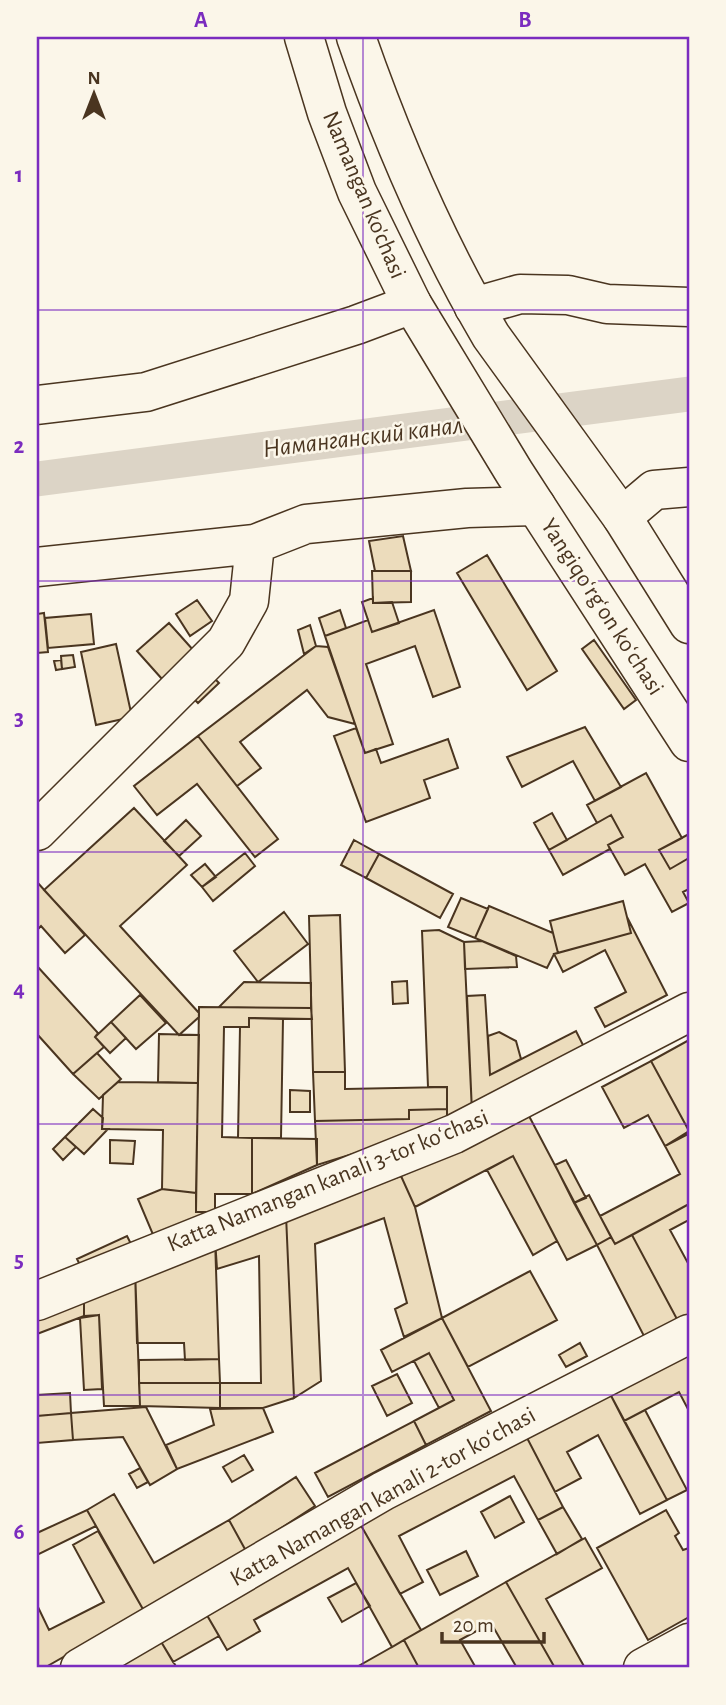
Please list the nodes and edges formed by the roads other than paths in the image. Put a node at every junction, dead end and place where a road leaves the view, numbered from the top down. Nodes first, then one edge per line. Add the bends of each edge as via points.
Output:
1 (304, 37) edge
2 (356, 37) edge
3 (412, 304) junction
4 (689, 307) edge
5 (483, 321) junction
6 (37, 405) edge
7 (514, 472) joint
8 (689, 487) edge
9 (536, 506) junction
10 (622, 517) junction
11 (255, 544) junction
12 (37, 567) edge
13 (689, 624) edge
14 (689, 742) edge
15 (37, 831) edge
16 (689, 1012) edge
17 (37, 1301) edge
18 (689, 1334) edge
19 (689, 1643) edge
20 (80, 1668) edge
21 (643, 1668) edge

1 - 3 street, Namangan ko'chasi via 357,192
2 - 5 street, Namangan ko'chasi via 422,206
3 - 6 street via 146,392
3 - 7 street, Namangan ko'chasi
4 - 5 street via 520,294
5 - 10 street, Namangan ko'chasi
7 - 9 street, Yangiqoʻrgʻon koʻchasi
8 - 10 street via 654,490
9 - 11 street via 306,524
9 - 14 street, Yangiqoʻrgʻon koʻchasi
10 - 13 street
11 - 12 street
11 - 15 street via 249,601 226,642
16 - 17 street, Katta Namangan kanali 3-tor koʻchasi via 454,1134
18 - 20 street, Katta Namangan kanali 2-tor koʻchasi via 383,1491
19 - 21 street

